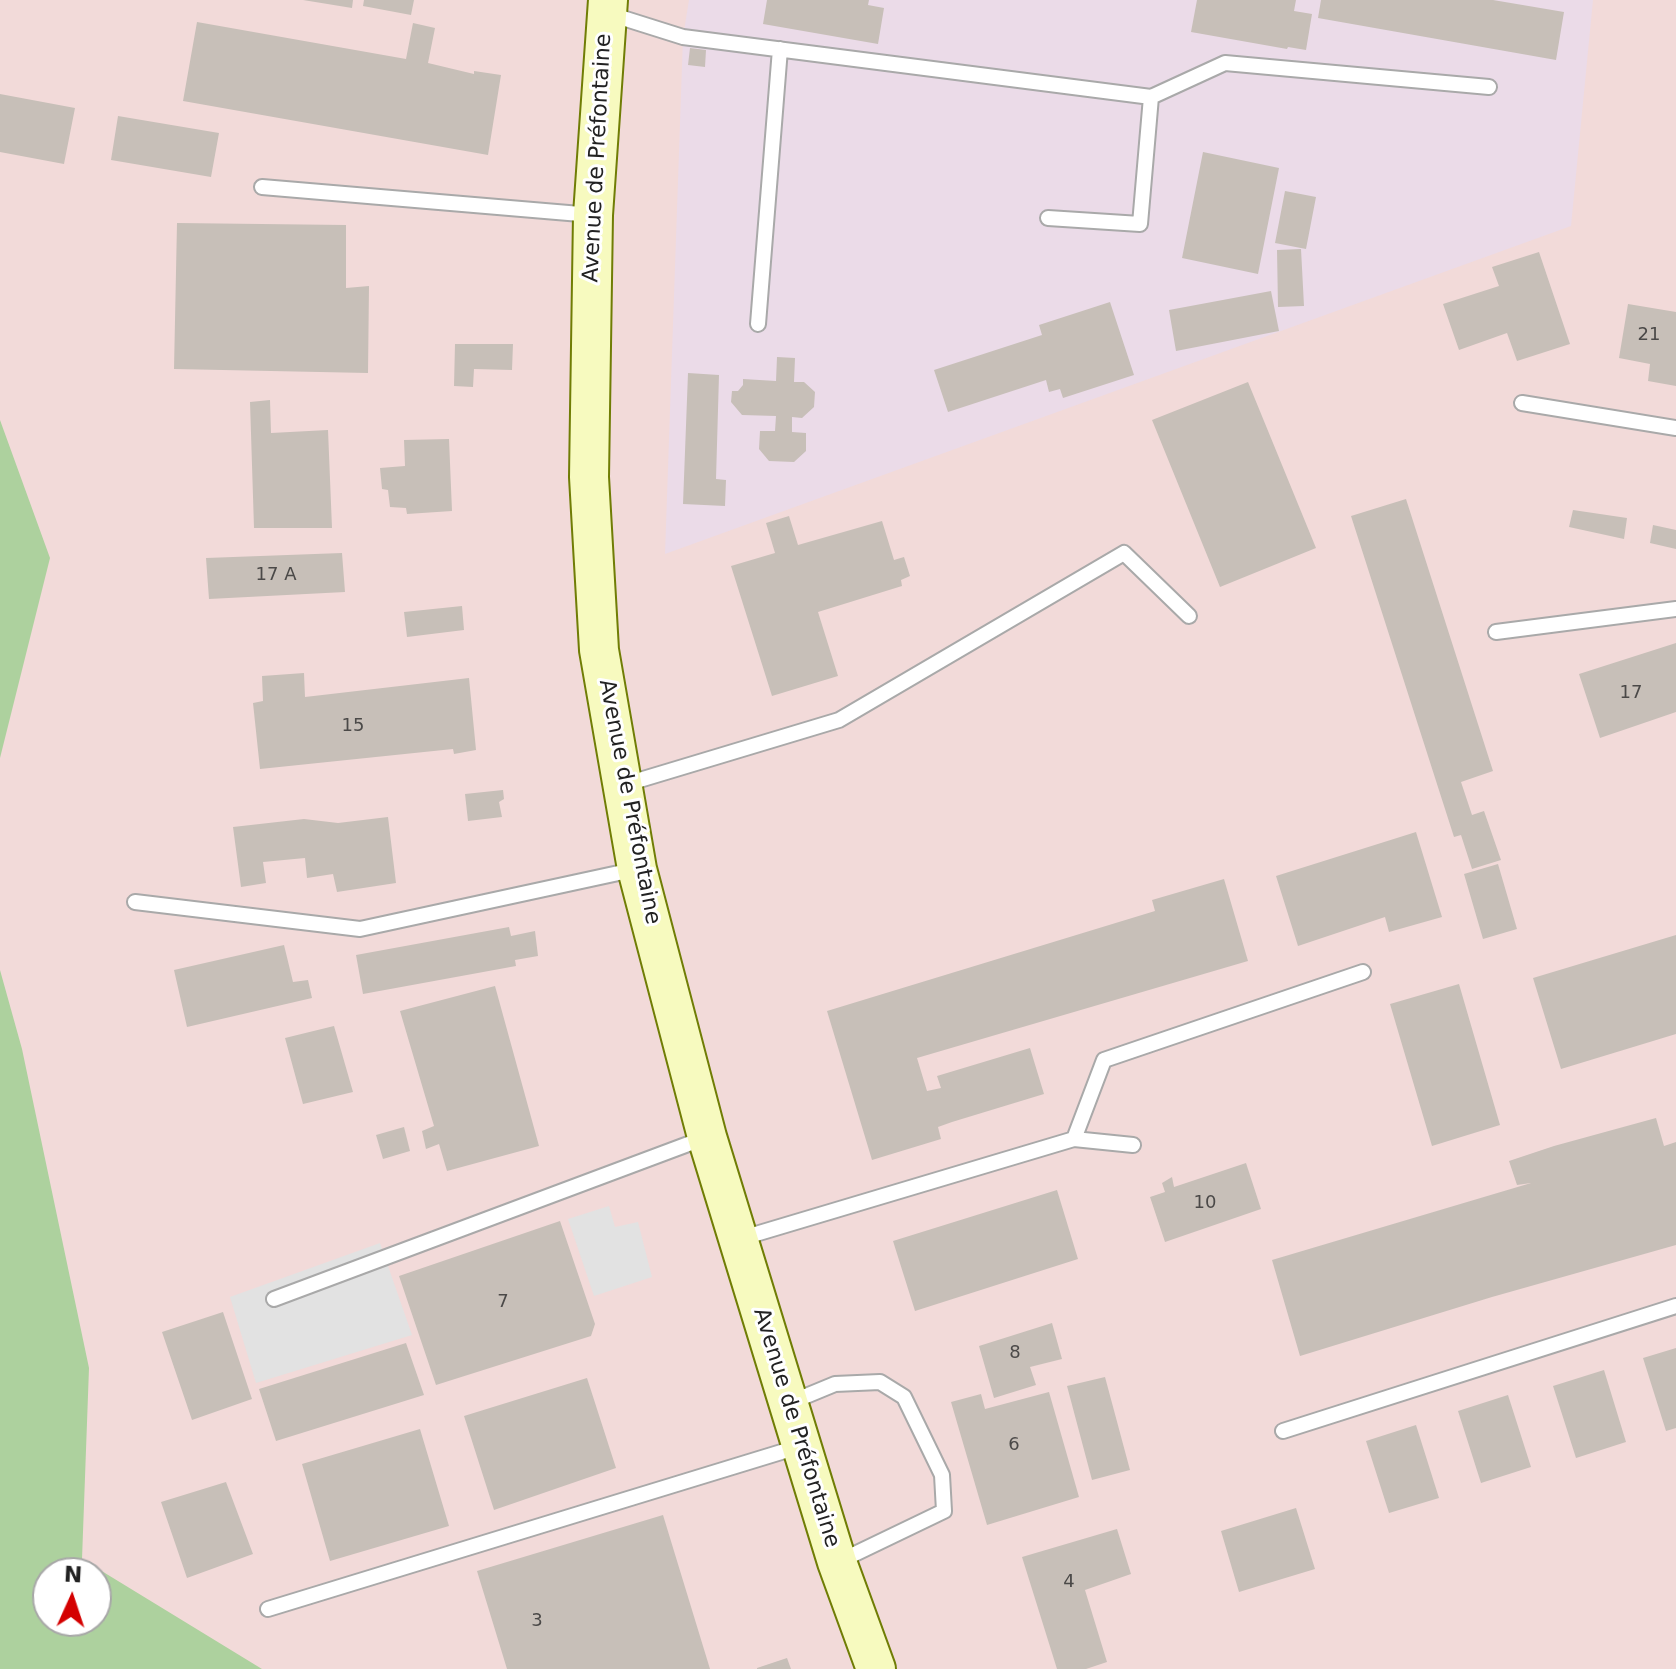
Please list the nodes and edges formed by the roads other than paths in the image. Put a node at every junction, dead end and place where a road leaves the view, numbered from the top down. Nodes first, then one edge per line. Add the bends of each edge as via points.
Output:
1 (607, 6) edge
2 (780, 49) junction
3 (1489, 87) dead end
4 (1151, 97) junction
5 (262, 187) dead end
6 (593, 215) junction
7 (1048, 218) dead end
8 (758, 324) dead end
9 (1522, 403) dead end
10 (1676, 428) edge
11 (1676, 609) edge
12 (1189, 616) dead end
13 (1496, 632) dead end
14 (622, 785) junction
15 (637, 869) junction
16 (135, 902) dead end
17 (1363, 972) dead end
18 (707, 1137) junction
19 (1074, 1139) junction
20 (1133, 1145) dead end
21 (739, 1239) junction
22 (274, 1299) dead end
23 (1676, 1306) edge
24 (788, 1403) junction
25 (1283, 1431) dead end
26 (801, 1446) junction
27 (837, 1562) junction
28 (268, 1609) dead end
29 (876, 1669) edge

1 - 2 lane via 683,37
1 - 6 main road, Avenue de Préfontaine
2 - 4 lane
2 - 8 lane
3 - 4 lane via 1225,63
4 - 7 lane via 1140,224
5 - 6 lane
6 - 14 main road, Avenue de Préfontaine via 589,477 599,650
9 - 10 lane
11 - 13 lane
12 - 14 lane via 1124,553 839,720
14 - 15 main road, Avenue de Préfontaine
15 - 16 lane via 360,929
15 - 18 main road, Avenue de Préfontaine
17 - 19 lane via 1104,1060
18 - 21 main road, Avenue de Préfontaine
18 - 22 lane
19 - 20 lane
19 - 21 lane
21 - 24 main road, Avenue de Préfontaine
23 - 25 lane
24 - 26 main road, Avenue de Préfontaine
24 - 27 lane via 835,1384 880,1382 904,1397 942,1475 944,1511
26 - 27 main road, Avenue de Préfontaine
26 - 28 lane
27 - 29 main road, Avenue de Préfontaine

